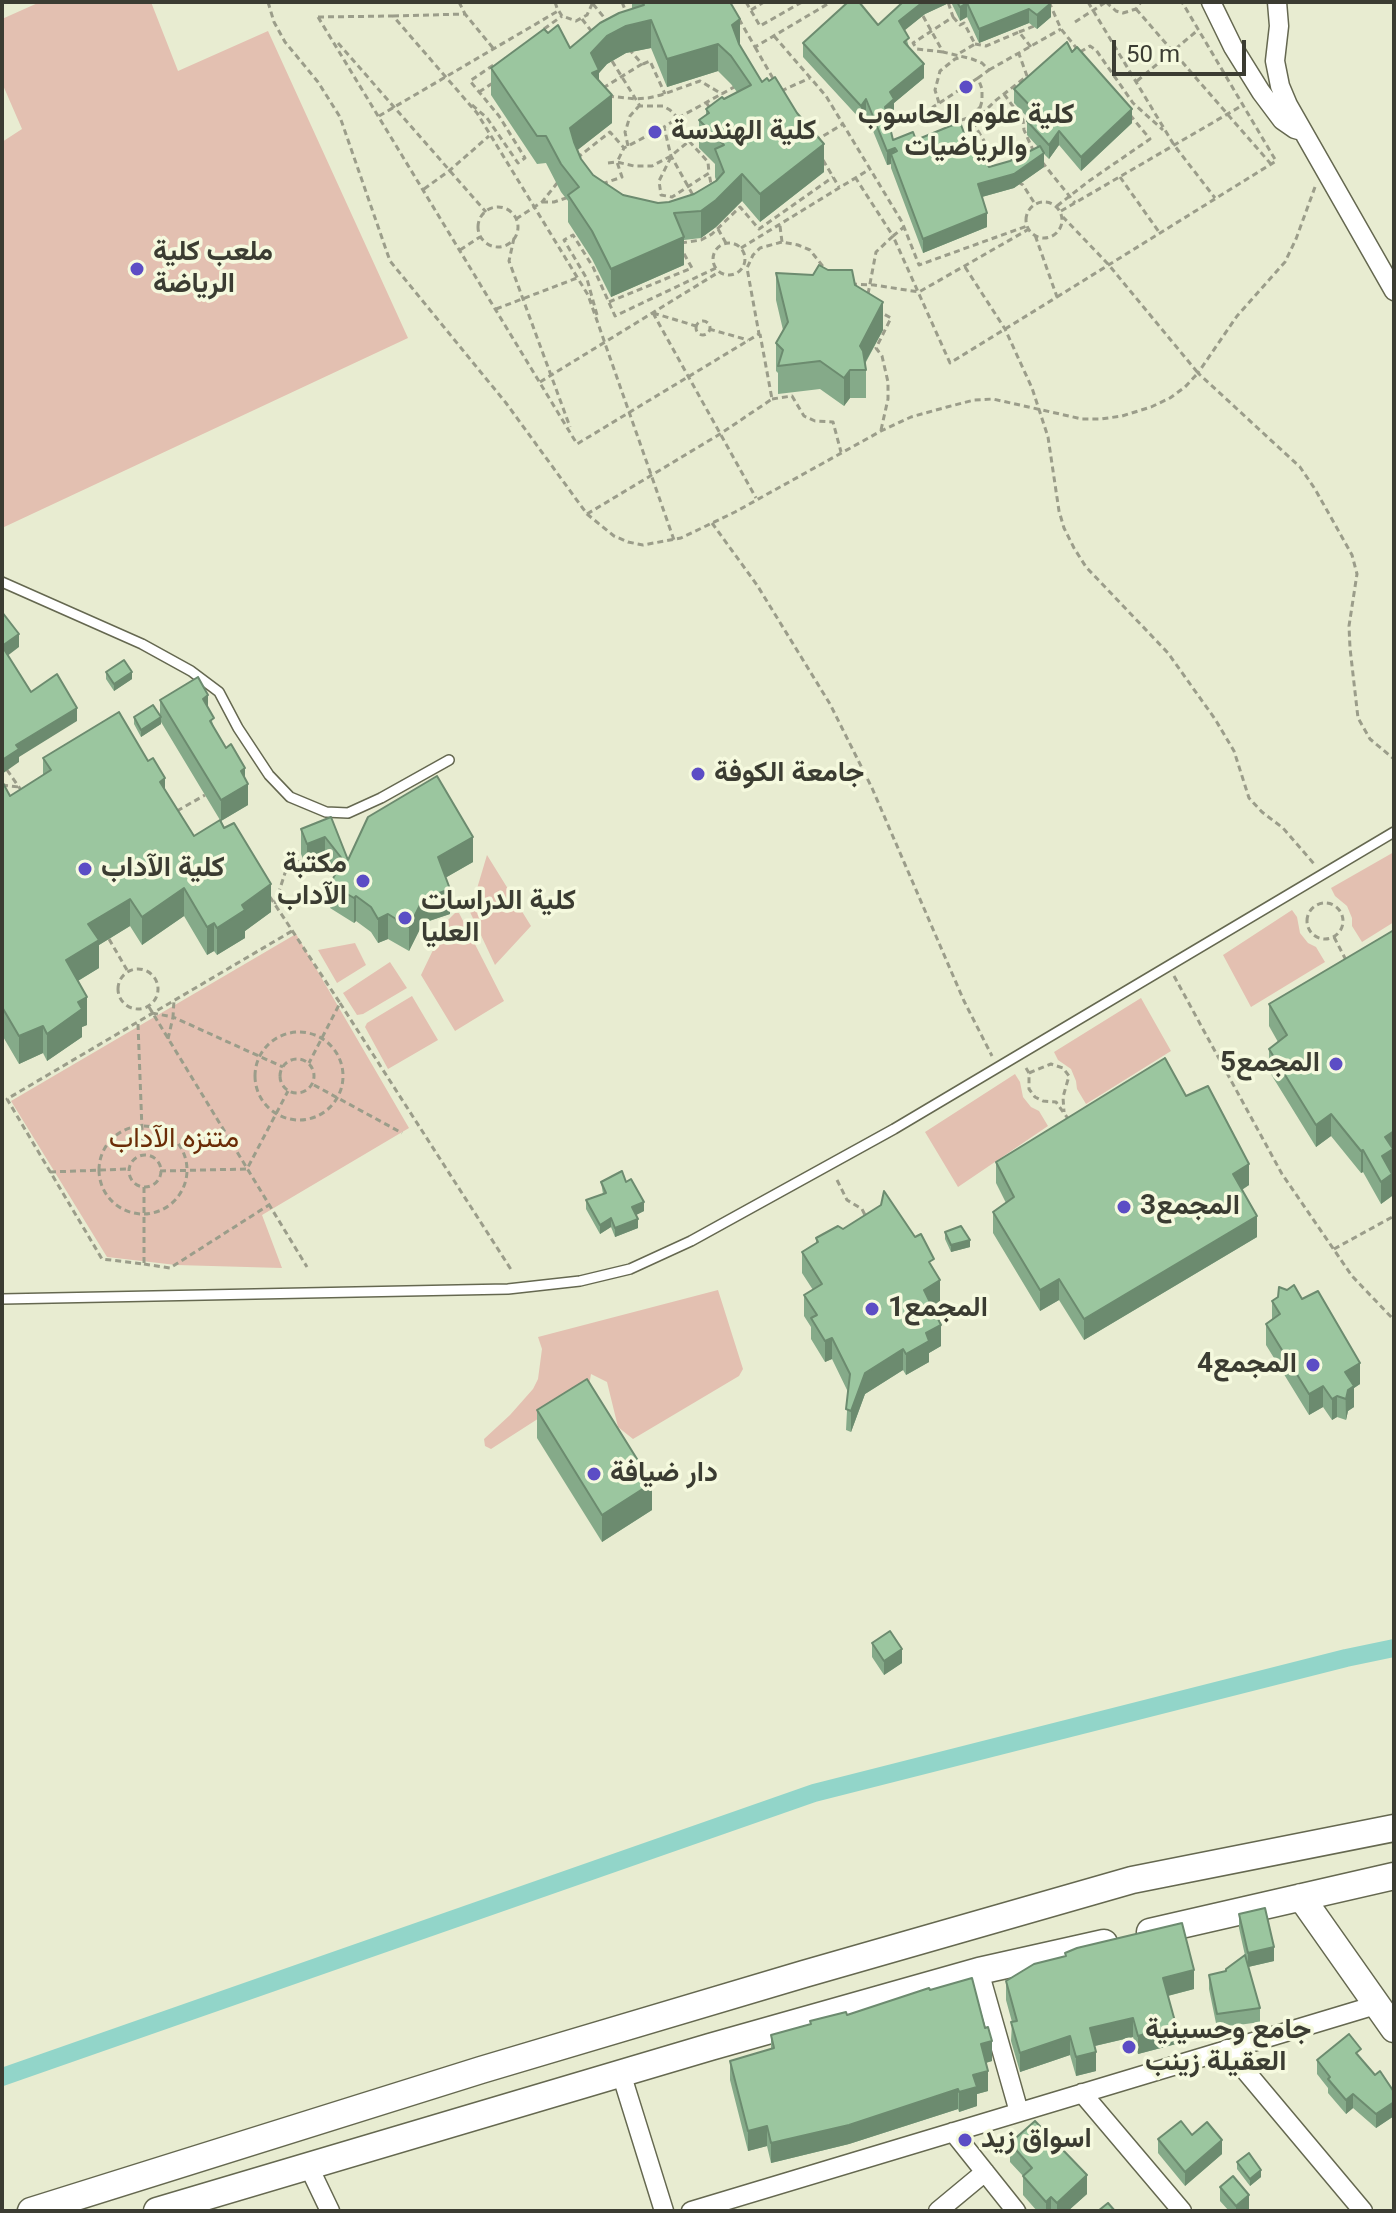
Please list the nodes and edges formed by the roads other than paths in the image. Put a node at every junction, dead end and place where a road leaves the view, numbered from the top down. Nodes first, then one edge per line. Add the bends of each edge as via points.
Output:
1 (1211, 2) edge
2 (1277, 2) edge
3 (1303, 132) junction
4 (1394, 291) edge
5 (2, 582) edge
6 (449, 760) dead end
7 (1394, 832) edge
8 (2, 1299) edge
9 (1394, 1828) edge
10 (1394, 1876) edge
11 (1301, 1897) junction
12 (991, 1921) junction
13 (928, 1939) junction
14 (986, 1970) junction
15 (942, 1981) junction
16 (1387, 2017) edge
17 (1227, 2049) junction
18 (621, 2073) junction
19 (1082, 2093) junction
20 (1019, 2112) junction
21 (953, 2132) junction
22 (308, 2165) junction
23 (985, 2172) junction
24 (31, 2211) edge
25 (157, 2211) edge
26 (330, 2211) edge
27 (664, 2211) edge
28 (691, 2211) edge
29 (938, 2211) edge
30 (1016, 2211) edge
31 (1182, 2211) edge
32 (1363, 2211) edge

1 - 3 street via 1261,92 1282,120
2 - 3 street via 1276,71
3 - 4 street
5 - 6 lane via 191,671 219,692 269,775 290,797 326,812 348,813
7 - 8 lane via 880,1136 630,1269 508,1289
9 - 12 main road via 1132,1880
10 - 11 main road
11 - 14 main road
11 - 16 main road
12 - 13 main road
12 - 14 main road via 979,1930 974,1944
13 - 15 main road via 944,1953 947,1968
13 - 24 main road via 481,2070
14 - 15 main road
14 - 20 street
15 - 18 main road
16 - 17 street
17 - 19 street
17 - 32 street
18 - 22 main road
18 - 27 street
19 - 20 street
19 - 31 street
20 - 21 street
21 - 23 street
21 - 28 street
22 - 25 main road
22 - 26 street
23 - 29 street
23 - 30 street

